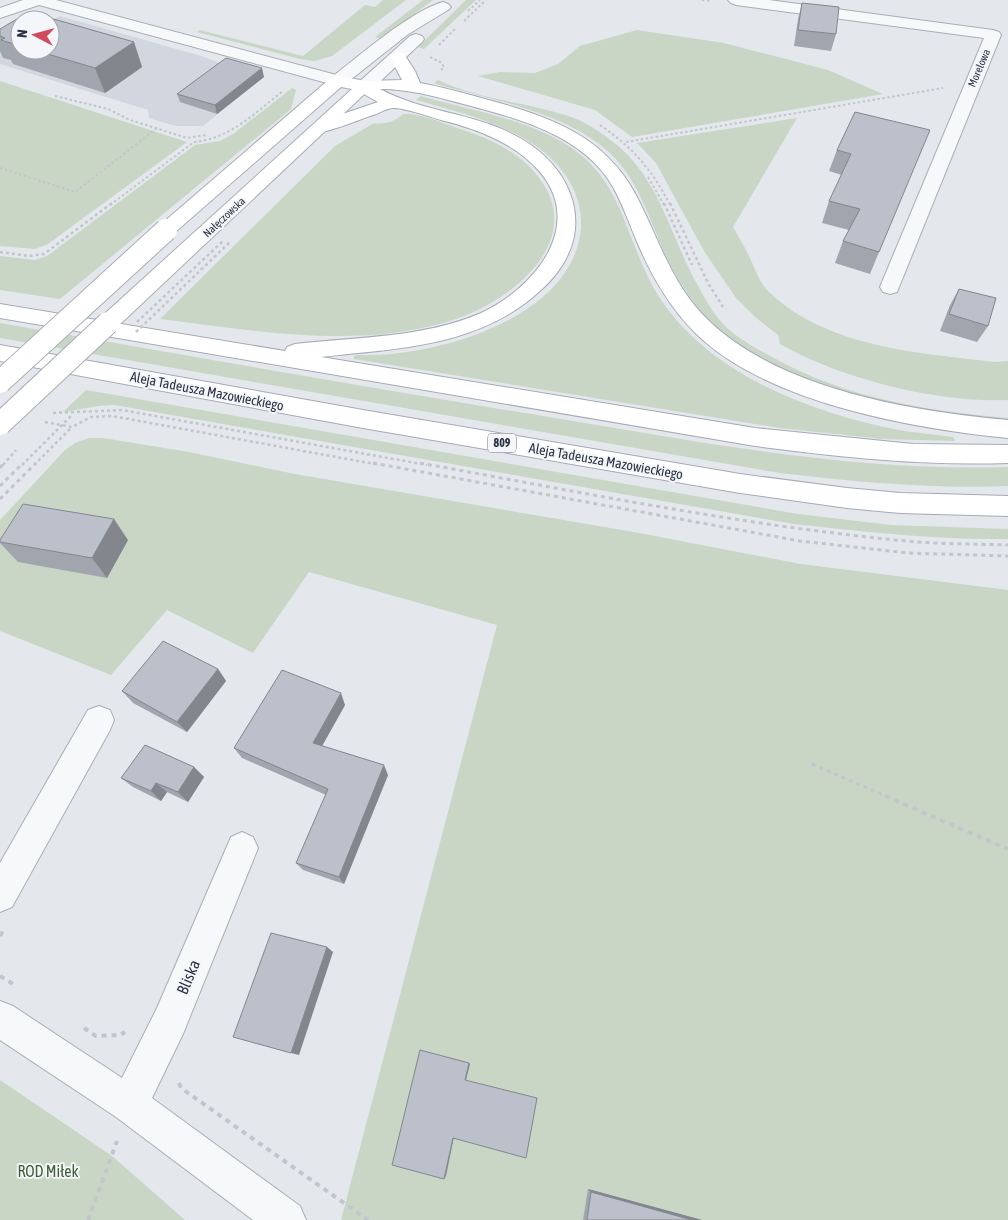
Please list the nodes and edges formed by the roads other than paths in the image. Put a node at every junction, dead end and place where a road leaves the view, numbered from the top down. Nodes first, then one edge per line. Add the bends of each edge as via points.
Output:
1 (38, 0) edge
2 (736, 0) edge
3 (447, 3) edge
4 (0, 13) edge
5 (398, 57) junction
6 (338, 81) junction
7 (412, 85) junction
8 (365, 86) junction
9 (393, 102) junction
10 (322, 127) junction
11 (890, 287) dead end
12 (0, 311) edge
13 (0, 352) edge
14 (263, 356) junction
15 (0, 382) edge
16 (0, 424) edge
17 (1008, 428) edge
18 (1008, 454) edge
19 (1008, 506) edge
20 (99, 720) dead end
21 (242, 848) dead end
22 (0, 895) edge
23 (0, 1019) edge
24 (129, 1104) junction
25 (286, 1220) edge

1 - 4 street
1 - 6 street
2 - 11 street, Morelowa via 998,29
3 - 5 street, Nałęczowska
3 - 6 street, Nałęczowska via 375,51
5 - 7 main road
5 - 8 street, Nałęczowska
6 - 8 main road
6 - 15 main road, Nałęczowska, bridge via 166,230
7 - 8 main road via 381,83
7 - 17 main road via 522,115 561,132 592,151 626,192 662,275 676,299 705,331 747,361 807,387 878,410 932,421
8 - 9 main road
8 - 10 main road, Nałęczowska
9 - 10 main road
9 - 14 main road via 486,128 518,144 540,161 559,186 567,216 564,240 556,258 541,280 520,299 484,320 412,340
10 - 16 main road, Nałęczowska, bridge
12 - 14 main road
13 - 19 main road, Aleja Tadeusza Mazowieckiego / 809 via 420,430 783,490 914,505
14 - 18 main road via 802,443 916,454
20 - 22 street
21 - 24 street, Bliska via 170,1021
23 - 24 street
24 - 25 street

